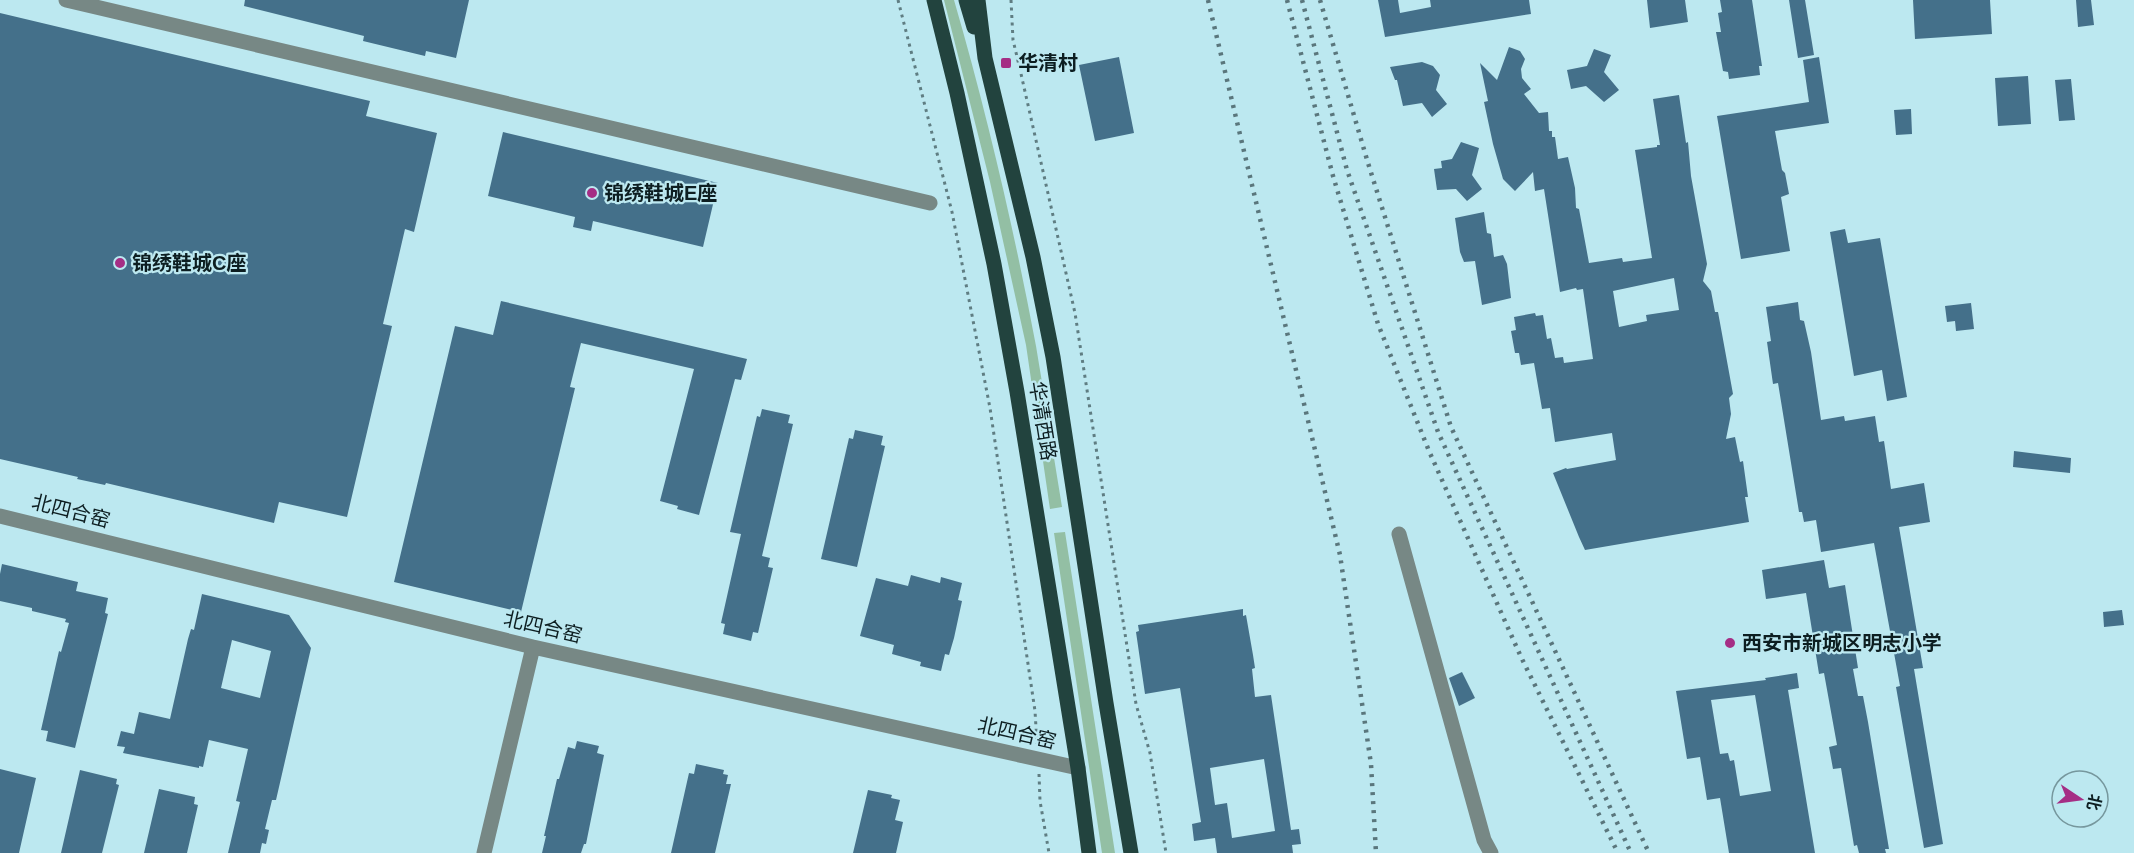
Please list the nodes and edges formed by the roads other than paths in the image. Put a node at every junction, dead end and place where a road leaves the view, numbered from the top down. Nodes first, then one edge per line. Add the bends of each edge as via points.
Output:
1 (66, 0) edge
2 (934, 0) edge
3 (966, 0) edge
4 (978, 0) edge
5 (985, 58) junction
6 (930, 203) dead end
7 (0, 516) edge
8 (1399, 534) dead end
9 (533, 647) junction
10 (1078, 768) junction
11 (484, 853) edge
12 (1089, 853) edge
13 (1131, 853) edge
14 (1491, 853) edge

1 - 6 street
2 - 10 main road, 华清西路 via 994,264
3 - 5 main road
4 - 5 main road, 华清西路
5 - 13 main road, 华清西路 via 1031,245 1053,357
7 - 9 street, 北四合窑
8 - 14 street
9 - 10 street, 北四合窑
9 - 11 street
10 - 12 main road, 华清西路

